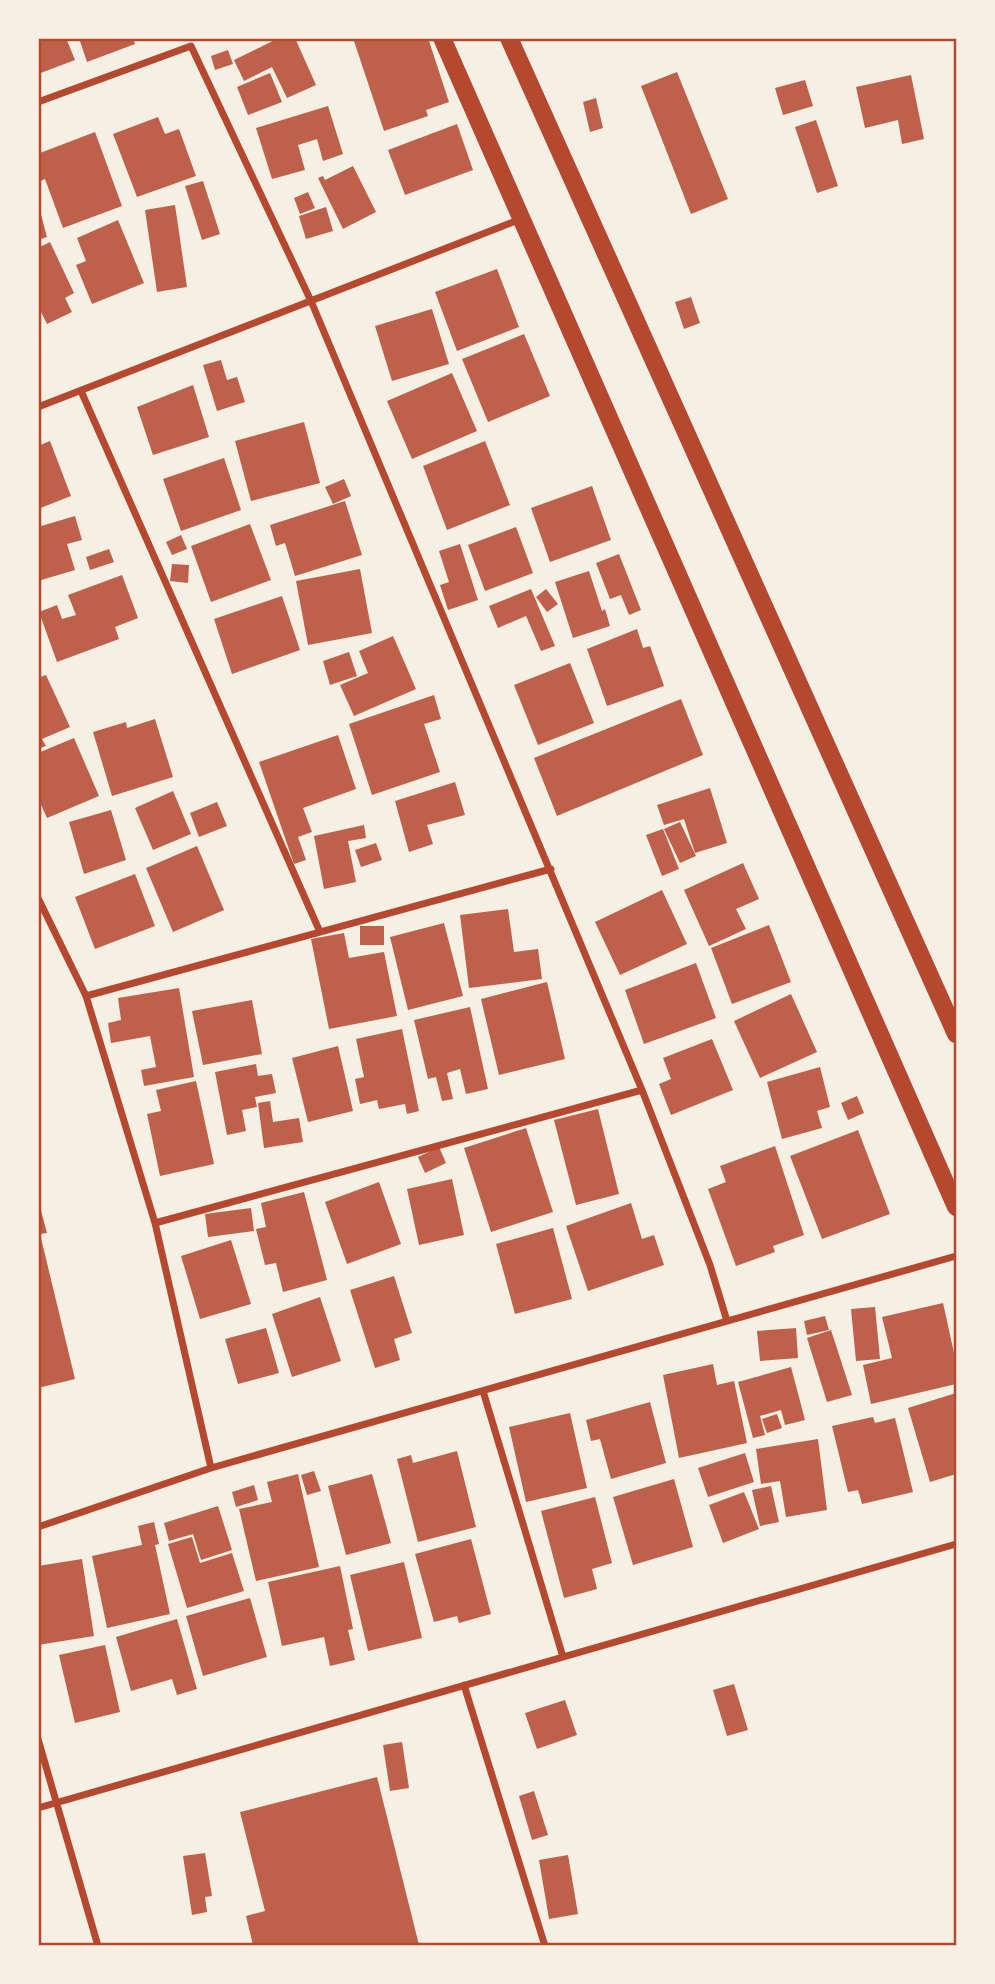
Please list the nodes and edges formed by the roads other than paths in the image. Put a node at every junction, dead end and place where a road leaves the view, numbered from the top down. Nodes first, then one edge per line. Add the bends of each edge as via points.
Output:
1 (442, 38) edge
2 (509, 38) edge
3 (189, 42) edge
4 (38, 102) edge
5 (521, 218) junction
6 (311, 301) junction
7 (81, 391) junction
8 (38, 407) edge
9 (551, 869) junction
10 (38, 898) edge
11 (320, 932) junction
12 (86, 996) junction
13 (957, 1034) edge
14 (642, 1090) junction
15 (957, 1207) edge
16 (155, 1223) junction
17 (957, 1256) edge
18 (727, 1321) junction
19 (483, 1391) junction
20 (211, 1468) junction
21 (38, 1527) edge
22 (957, 1544) edge
23 (563, 1657) junction
24 (464, 1685) junction
25 (38, 1739) edge
26 (57, 1803) junction
27 (38, 1808) edge
28 (98, 1945) edge
29 (545, 1945) edge

1 - 5 main road
2 - 13 main road
3 - 4 street
3 - 6 street
5 - 6 street
5 - 15 main road
6 - 7 street
6 - 9 street
7 - 8 street
7 - 11 street
9 - 11 street
9 - 14 street
10 - 12 street
11 - 12 street
12 - 16 street
14 - 16 street
14 - 18 street
16 - 20 street
17 - 18 street
18 - 19 street
19 - 20 street
19 - 23 street
20 - 21 street
22 - 23 street
23 - 24 street
24 - 26 street
24 - 29 street
25 - 26 street
26 - 27 street
26 - 28 street

